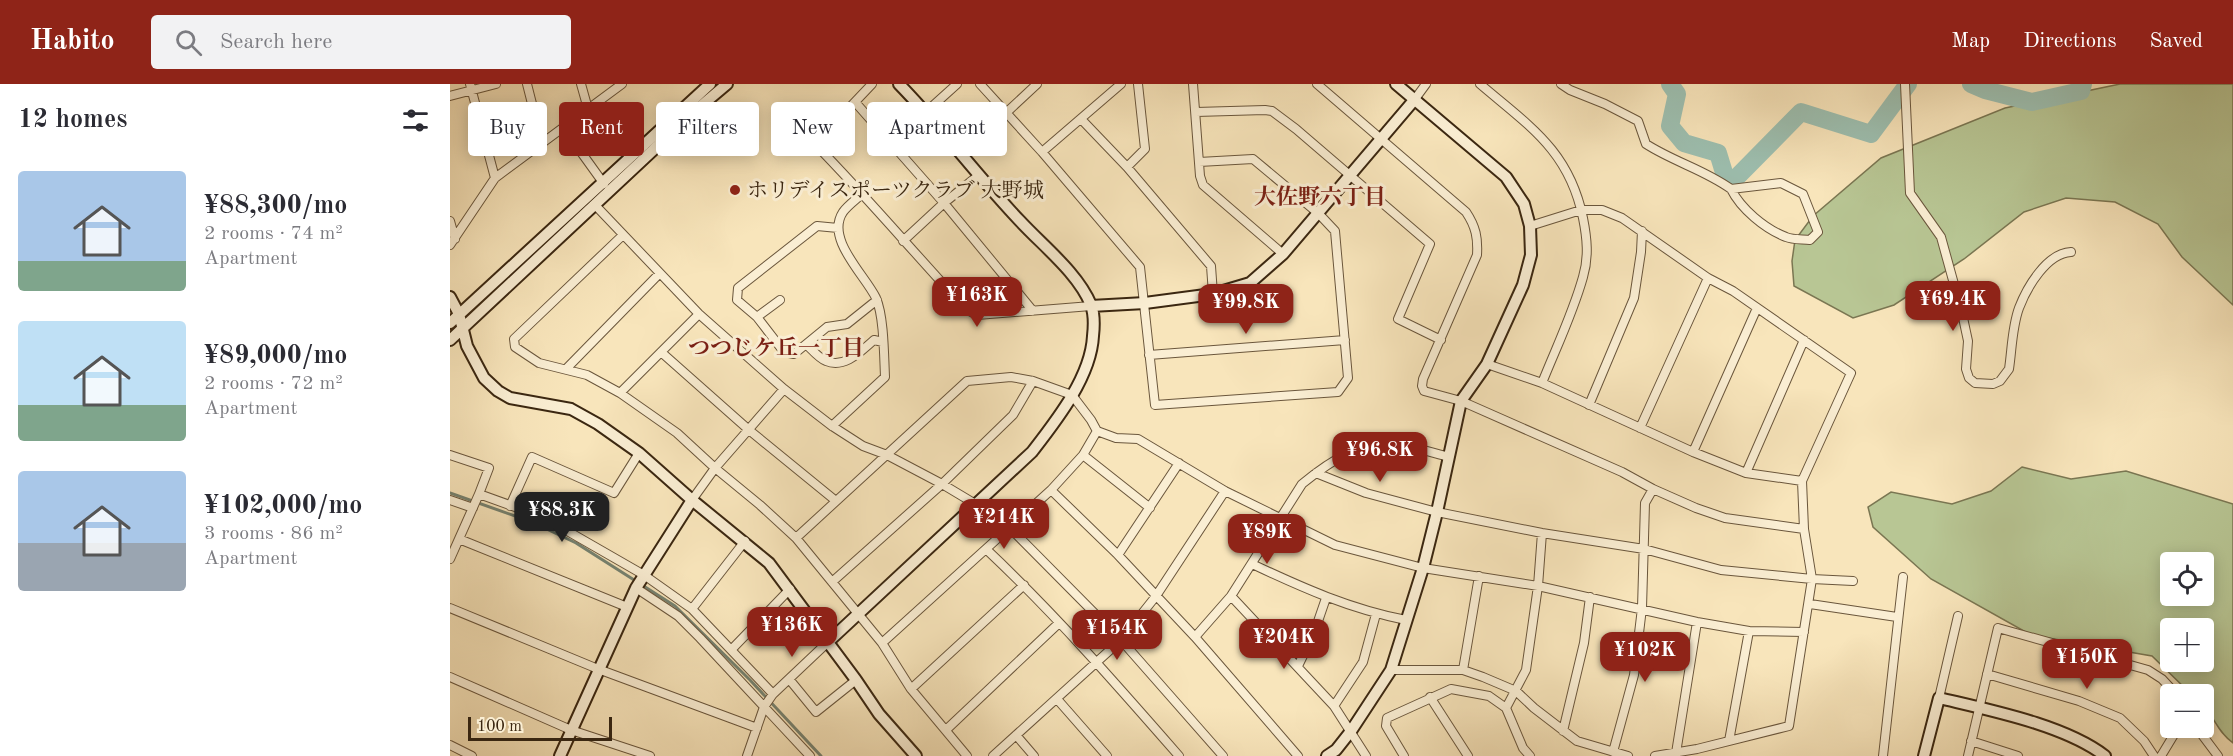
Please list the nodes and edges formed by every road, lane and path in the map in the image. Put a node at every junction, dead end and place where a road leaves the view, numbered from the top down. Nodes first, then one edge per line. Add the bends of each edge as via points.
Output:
1 (496, 84) edge
2 (526, 84) edge
3 (581, 84) edge
4 (622, 84) edge
5 (710, 84) edge
6 (727, 84) edge
7 (872, 84) edge
8 (899, 84) edge
9 (957, 84) edge
10 (980, 84) edge
11 (1037, 84) edge
12 (1122, 84) edge
13 (1138, 84) edge
14 (1193, 84) edge
15 (1317, 84) edge
16 (1396, 84) edge
17 (1426, 84) edge
18 (1480, 84) edge
19 (1561, 84) edge
20 (1905, 84) edge
21 (471, 87) edge
22 (450, 96) edge
23 (1415, 99) junction
24 (531, 102) edge
25 (586, 102) edge
26 (598, 102) edge
27 (855, 102) joint
28 (916, 102) edge
29 (937, 102) edge
30 (996, 102) edge
31 (1007, 112) edge
32 (1196, 112) junction
33 (1007, 114) edge
34 (1081, 119) junction
35 (559, 130) edge
36 (1382, 138) junction
37 (547, 139) edge
38 (1042, 152) junction
39 (525, 156) edge
40 (584, 156) edge
41 (828, 156) edge
42 (963, 156) edge
43 (1199, 162) junction
44 (1127, 167) junction
45 (979, 175) junction
46 (1350, 177) junction
47 (495, 178) junction
48 (603, 182) junction
49 (1731, 189) junction
50 (609, 192) junction
51 (863, 193) junction
52 (944, 203) junction
53 (595, 205) junction
54 (1581, 210) junction
55 (1319, 214) junction
56 (450, 222) edge
57 (1530, 226) junction
58 (838, 228) junction
59 (1642, 231) junction
60 (623, 235) junction
61 (903, 241) junction
62 (452, 242) edge
63 (2071, 252) dead end
64 (1283, 254) junction
65 (660, 273) junction
66 (1708, 278) junction
67 (1213, 294) junction
68 (451, 299) edge
69 (780, 300) dead end
70 (877, 300) junction
71 (1145, 303) junction
72 (1091, 306) junction
73 (1757, 308) junction
74 (1033, 311) junction
75 (459, 314) junction
76 (699, 314) junction
77 (757, 317) junction
78 (450, 324) edge
79 (462, 329) junction
80 (450, 340) edge
81 (1345, 340) junction
82 (1441, 340) junction
83 (1804, 340) junction
84 (883, 342) junction
85 (807, 345) junction
86 (661, 352) junction
87 (1149, 355) junction
88 (1487, 364) junction
89 (566, 369) junction
90 (1033, 381) junction
91 (1542, 383) junction
92 (784, 389) junction
93 (620, 393) junction
94 (1072, 395) junction
95 (1461, 401) junction
96 (1589, 405) junction
97 (832, 426) junction
98 (1641, 428) junction
99 (748, 430) junction
100 (1097, 431) junction
101 (1693, 452) junction
102 (639, 453) junction
103 (450, 454) edge
104 (1083, 455) junction
105 (887, 456) junction
106 (1449, 457) junction
107 (1179, 463) junction
108 (715, 468) junction
109 (1316, 472) junction
110 (1746, 473) junction
111 (1802, 481) junction
112 (942, 484) junction
113 (1653, 489) junction
114 (1051, 490) junction
115 (1225, 491) junction
116 (479, 494) junction
117 (450, 500) edge
118 (692, 500) junction
119 (836, 501) junction
120 (977, 505) junction
121 (510, 506) junction
122 (473, 508) junction
123 (1150, 508) junction
124 (1437, 512) junction
125 (1281, 519) junction
126 (1010, 528) junction
127 (1804, 529) junction
128 (1542, 533) junction
129 (796, 538) junction
130 (459, 539) junction
131 (745, 542) junction
132 (986, 549) junction
133 (1644, 549) junction
134 (1118, 555) junction
135 (450, 559) edge
136 (1252, 564) junction
137 (1423, 568) junction
138 (644, 575) junction
139 (1479, 576) junction
140 (1903, 577) dead end
141 (1812, 579) junction
142 (1853, 581) dead end
143 (832, 582) junction
144 (1024, 585) junction
145 (1539, 586) junction
146 (636, 588) junction
147 (790, 589) junction
148 (1156, 596) junction
149 (1231, 596) junction
150 (1590, 597) junction
151 (1326, 598) junction
152 (1810, 604) junction
153 (450, 608) edge
154 (627, 608) junction
155 (1642, 608) junction
156 (692, 609) junction
157 (1376, 614) junction
158 (857, 615) junction
159 (1897, 616) junction
160 (1958, 616) dead end
161 (1406, 620) junction
162 (1697, 622) junction
163 (1059, 623) junction
164 (1749, 631) junction
165 (1804, 632) junction
166 (1196, 637) junction
167 (1121, 640) junction
168 (828, 642) junction
169 (882, 644) junction
170 (732, 649) junction
171 (1096, 662) junction
172 (1298, 666) junction
173 (598, 669) junction
174 (1391, 670) junction
175 (1463, 670) junction
176 (1987, 674) junction
177 (450, 677) edge
178 (789, 679) junction
179 (856, 680) junction
180 (2167, 684) edge
181 (911, 688) junction
182 (1516, 691) junction
183 (773, 694) junction
184 (1430, 697) junction
185 (1939, 698) junction
186 (1057, 699) junction
187 (1334, 706) junction
188 (764, 707) junction
189 (1979, 707) junction
190 (1506, 708) junction
191 (757, 728) junction
192 (947, 729) junction
193 (572, 730) junction
194 (1351, 731) junction
195 (1563, 731) junction
196 (1016, 735) junction
197 (2172, 738) edge
198 (2204, 738) edge
199 (1729, 741) junction
200 (1971, 741) junction
201 (450, 745) edge
202 (2090, 751) edge
203 (1613, 752) junction
204 (1676, 753) junction
205 (472, 756) edge
206 (560, 756) edge
207 (650, 756) edge
208 (747, 756) edge
209 (810, 756) edge
210 (916, 756) edge
211 (968, 756) edge
212 (993, 756) edge
213 (1034, 756) edge
214 (1107, 756) edge
215 (1179, 756) edge
216 (1223, 756) edge
217 (1298, 756) edge
218 (1327, 756) edge
219 (1366, 756) edge
220 (1404, 756) edge
221 (1468, 756) edge
222 (1530, 756) edge
223 (1628, 756) edge
224 (1655, 756) edge
225 (1883, 756) edge
226 (1924, 756) edge
227 (1968, 756) edge
228 (2018, 756) edge
229 (2104, 756) edge
230 (2154, 756) edge
231 (2161, 756) edge
232 (2218, 756) edge

1 - 21 street
2 - 24 street
3 - 25 street
4 - 26 street
5 - 48 street
6 - 50 street
7 - 27 street
8 - 28 street
9 - 29 street
10 - 30 street
11 - 31 street
12 - 34 street
13 - 44 street via 1145,149
14 - 32 street
15 - 36 street
16 - 23 street
17 - 23 street
18 - 54 street via 1555,153 1573,182
19 - 49 street via 1638,121 1646,144 1714,176
20 - 63 street via 1910,193 1941,237 1968,341 1966,369 1975,383 1993,384 2006,375 2016,319 2026,294 2052,259
21 - 22 street
21 - 47 street
23 - 36 street
23 - 57 street via 1506,177 1524,204
27 - 52 street
32 - 43 street
32 - 46 street via 1272,111
33 - 38 street
34 - 38 street
34 - 44 street
35 - 37 street
36 - 46 street
36 - 82 street via 1466,212 1475,225 1477,255
38 - 71 street via 1140,267
39 - 47 street
40 - 48 street
41 - 51 street
42 - 45 street
43 - 55 street via 1253,159
43 - 64 street via 1203,185
44 - 67 street via 1211,266
45 - 52 street
45 - 72 street via 1064,267
46 - 55 street
46 - 82 street via 1430,244 1398,319
47 - 62 street
48 - 50 street
48 - 75 street
49 - 49 street via 1754,216 1788,238 1810,240 1818,232 1803,194 1781,183
50 - 53 street
51 - 58 street via 842,213
51 - 61 street
52 - 61 street
52 - 74 street
53 - 60 street
53 - 79 street
54 - 57 street
54 - 59 street via 1602,210
54 - 91 street via 1587,255 1583,276
55 - 64 street
55 - 81 street via 1335,231
56 - 62 street
57 - 88 street via 1531,255 1523,285
58 - 70 street via 847,256
58 - 77 street via 817,226 738,288 737,300
59 - 66 street
59 - 96 street via 1634,298
60 - 65 street
60 - 89 street via 514,339 515,347 539,363
61 - 74 street via 976,315
64 - 67 street via 1250,283
65 - 76 street
65 - 89 street
66 - 73 street
66 - 98 street
67 - 71 street
68 - 75 street
69 - 77 street
70 - 84 street
70 - 85 street via 847,324 827,327
71 - 72 street
71 - 87 street
72 - 74 street
72 - 94 street via 1091,351
73 - 83 street
73 - 101 street
75 - 78 street
75 - 79 street
76 - 86 street
76 - 92 street
77 - 85 street via 784,352 794,354
79 - 80 street
79 - 102 street via 484,378 498,391 510,398 571,409
81 - 87 street
81 - 87 street via 1348,378 1338,392 1259,399 1155,405
82 - 95 street via 1422,386 1425,391
83 - 110 street
83 - 111 street via 1851,373
84 - 85 street via 874,340 855,357 841,363 825,361
84 - 97 street via 885,377
86 - 93 street
86 - 99 street
88 - 91 street
88 - 95 street
89 - 93 street via 587,375
90 - 94 street
90 - 105 street via 1011,377 967,381
90 - 112 street via 1013,415
91 - 96 street
92 - 97 street
92 - 99 street
93 - 108 street via 677,433
94 - 100 street
94 - 120 street via 1032,452
95 - 106 street
95 - 113 street
96 - 98 street
97 - 105 street
98 - 101 street
99 - 108 street
99 - 119 street
100 - 104 street
100 - 107 street via 1116,438 1138,439
101 - 110 street
102 - 118 street
102 - 121 street via 614,493 532,457
103 - 116 street via 489,468
104 - 114 street
104 - 123 street
105 - 112 street
105 - 119 street
106 - 109 street via 1389,443 1364,445
106 - 124 street
107 - 115 street
107 - 123 street
108 - 118 street
108 - 129 street
109 - 124 street via 1366,493
109 - 125 street via 1302,484
110 - 111 street
111 - 127 street
112 - 120 street
112 - 143 street
113 - 127 street via 1725,518
113 - 133 street via 1645,503
114 - 126 street
114 - 134 street
115 - 125 street
115 - 148 street
116 - 121 street
116 - 122 street
117 - 122 street
118 - 131 street
118 - 138 street
119 - 129 street
120 - 126 street
120 - 158 street
121 - 138 street via 543,517
122 - 130 street
123 - 134 street
124 - 128 street
124 - 137 street
125 - 136 street
125 - 137 street via 1335,545
126 - 132 street
126 - 167 street
127 - 141 street
128 - 133 street
128 - 145 street
129 - 143 street
130 - 135 street
130 - 154 street
131 - 147 street
131 - 156 street
132 - 144 street
132 - 169 street
133 - 141 street via 1721,570
133 - 155 street
134 - 148 street
136 - 149 street
136 - 151 street
137 - 139 street
137 - 161 street
138 - 146 street
138 - 156 street
139 - 145 street
139 - 175 street
140 - 159 street
141 - 142 street
141 - 152 street
143 - 158 street
144 - 163 street
144 - 181 street
145 - 150 street
145 - 182 street via 1526,670
146 - 154 street
146 - 188 street via 678,616
147 - 168 street
147 - 170 street
148 - 166 street
148 - 167 street
149 - 166 street
149 - 172 street
150 - 155 street
150 - 195 street via 1584,644
151 - 157 street
151 - 172 street
152 - 159 street
152 - 165 street
153 - 173 street
154 - 173 street
155 - 162 street
155 - 203 street via 1634,675
156 - 170 street
157 - 161 street
157 - 187 street via 1363,662
158 - 168 street
158 - 169 street
159 - 225 street
160 - 185 street
161 - 174 street
162 - 164 street
162 - 204 street
163 - 171 street
163 - 192 street
164 - 165 street
164 - 199 street
165 - 199 street via 1789,726
166 - 217 street
167 - 171 street
167 - 216 street
168 - 178 street
168 - 179 street
169 - 181 street
170 - 183 street
171 - 186 street
171 - 215 street
172 - 187 street
173 - 191 street
173 - 193 street
174 - 175 street
174 - 194 street
175 - 182 street
176 - 180 street via 1998,628 2148,670
176 - 189 street
176 - 230 street via 2079,701 2120,718
177 - 193 street
178 - 179 street via 816,712
178 - 183 street
179 - 210 street via 879,714
181 - 192 street
182 - 190 street
182 - 195 street
183 - 188 street
184 - 190 street via 1450,689 1489,696
184 - 220 street via 1387,718 1386,726
184 - 221 street
185 - 189 street
185 - 226 street
186 - 196 street
186 - 214 street
187 - 194 street
188 - 191 street
188 - 209 street
189 - 200 street
189 - 202 street via 2068,734
190 - 222 street
191 - 208 street
192 - 211 street
193 - 206 street
193 - 207 street
194 - 218 street
194 - 219 street
195 - 203 street via 1577,741
196 - 212 street
196 - 213 street
197 - 231 street
198 - 232 street
199 - 204 street
200 - 227 street
200 - 228 street
201 - 205 street
202 - 229 street
203 - 223 street
204 - 224 street

